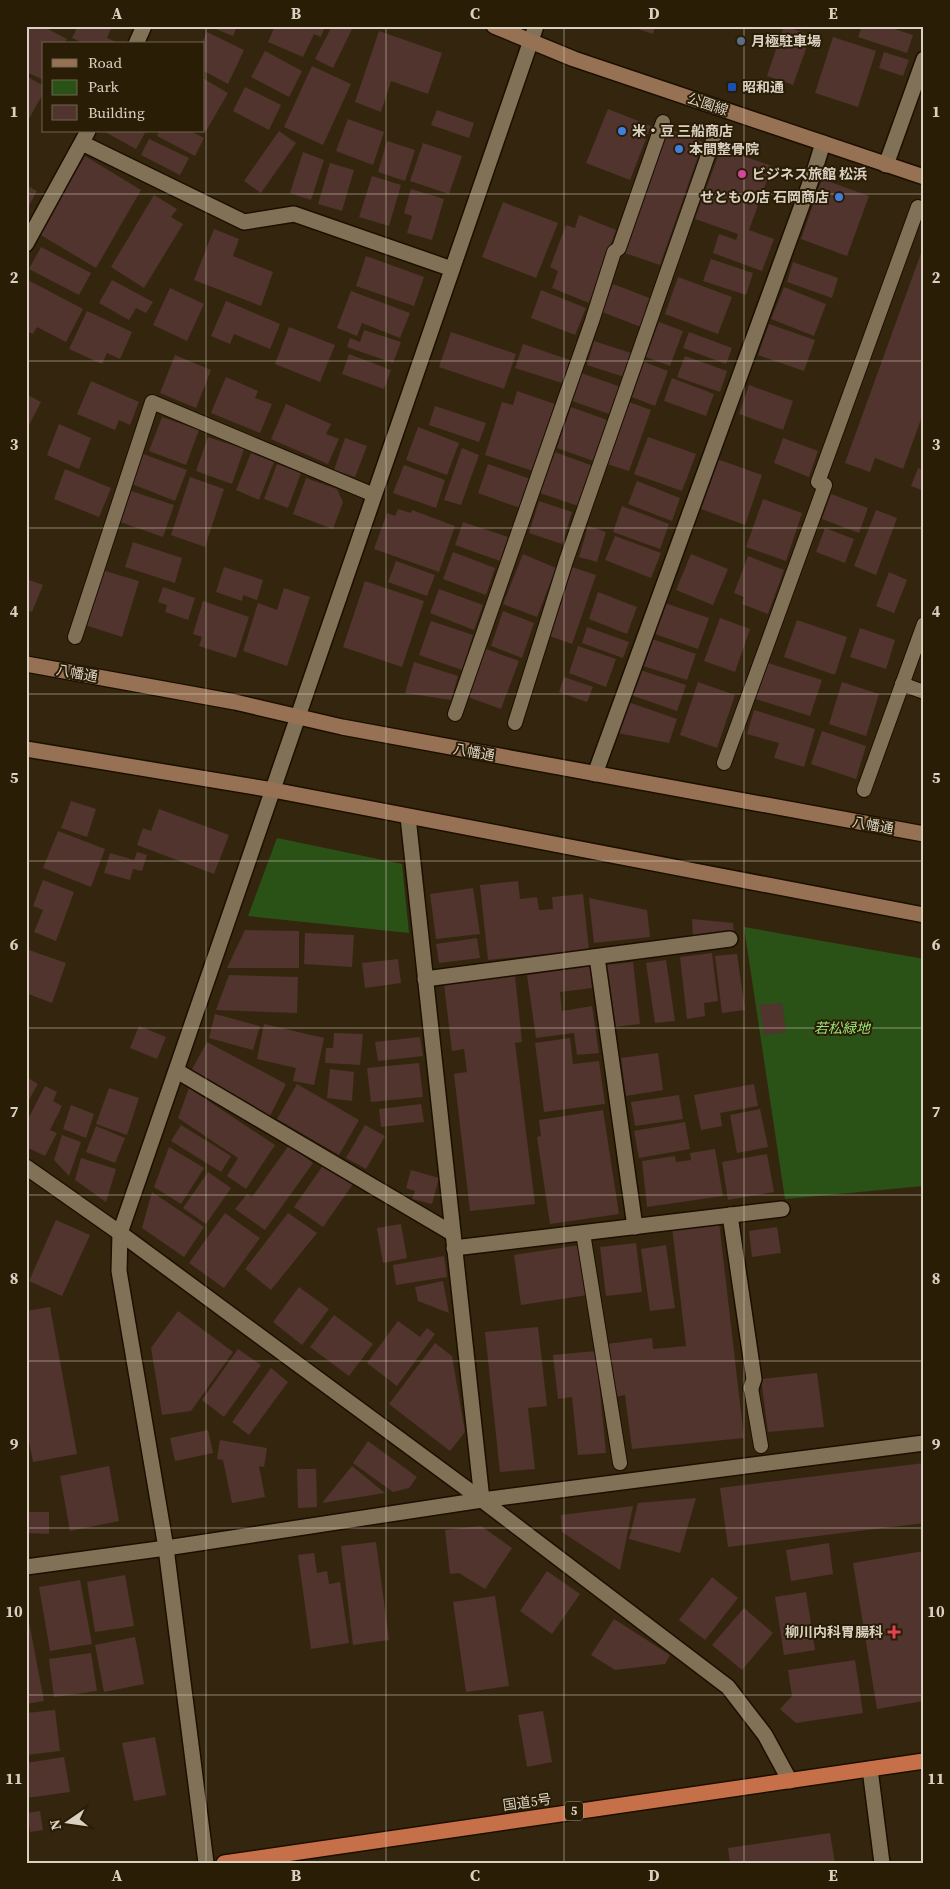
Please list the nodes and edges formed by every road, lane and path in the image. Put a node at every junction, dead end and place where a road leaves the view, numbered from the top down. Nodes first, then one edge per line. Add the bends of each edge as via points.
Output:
1 (144, 26) edge
2 (494, 26) edge
3 (536, 26) edge
4 (137, 42) edge
5 (532, 42) junction
6 (924, 59) edge
7 (663, 122) dead end
8 (85, 137) edge
9 (714, 138) dead end
10 (823, 143) junction
11 (886, 165) junction
12 (924, 177) edge
13 (918, 207) dead end
14 (26, 244) edge
15 (452, 269) junction
16 (374, 495) junction
17 (924, 624) edge
18 (75, 637) dead end
19 (26, 664) edge
20 (902, 684) junction
21 (924, 692) edge
22 (455, 714) dead end
23 (297, 717) junction
24 (515, 723) dead end
25 (27, 749) edge
26 (724, 763) dead end
27 (595, 774) junction
28 (273, 790) junction
29 (864, 790) dead end
30 (408, 817) junction
31 (924, 834) edge
32 (924, 915) edge
33 (730, 939) dead end
34 (597, 957) junction
35 (424, 979) junction
36 (177, 1071) junction
37 (26, 1167) edge
38 (782, 1208) dead end
39 (730, 1215) junction
40 (634, 1227) junction
41 (120, 1233) junction
42 (452, 1233) junction
43 (583, 1233) junction
44 (454, 1248) junction
45 (751, 1388) joint
46 (924, 1443) edge
47 (761, 1446) dead end
48 (620, 1463) dead end
49 (482, 1500) junction
50 (166, 1548) junction
51 (26, 1567) edge
52 (924, 1761) edge
53 (870, 1769) junction
54 (790, 1781) junction
55 (206, 1863) edge
56 (224, 1863) edge
57 (882, 1863) edge

1 - 4 street
2 - 5 street, 公園線
3 - 5 street
5 - 10 street, 公園線
5 - 15 street
6 - 11 street
7 - 22 lane via 619,248 614,252
8 - 14 street
8 - 15 street via 244,222 294,214
9 - 24 lane via 566,561
10 - 11 street, 公園線
10 - 27 street
11 - 12 street, 公園線
13 - 26 lane via 818,482 825,485
15 - 16 street
16 - 18 lane via 152,402
16 - 23 street
17 - 20 lane
19 - 23 street, 八幡通 via 235,702
20 - 21 lane
20 - 29 lane
23 - 27 street, 八幡通
23 - 28 street
25 - 28 street
27 - 31 street, 八幡通
28 - 30 street
28 - 36 street
30 - 32 street
30 - 35 street
33 - 34 street
34 - 35 street
34 - 40 street
35 - 42 street
36 - 41 street
36 - 42 street
37 - 41 street
38 - 39 street
39 - 40 street
39 - 45 street via 754,1379
40 - 43 street
41 - 49 street
41 - 50 street via 120,1271
42 - 44 street
43 - 44 street
43 - 48 lane
44 - 49 street
45 - 47 lane
46 - 49 street
49 - 50 street
49 - 54 street via 728,1687 765,1735
50 - 51 street
50 - 55 street
52 - 53 highway, 国道5号 / 5
53 - 54 highway, 国道5号 / 5
53 - 57 street
54 - 56 highway, 国道5号 / 5

